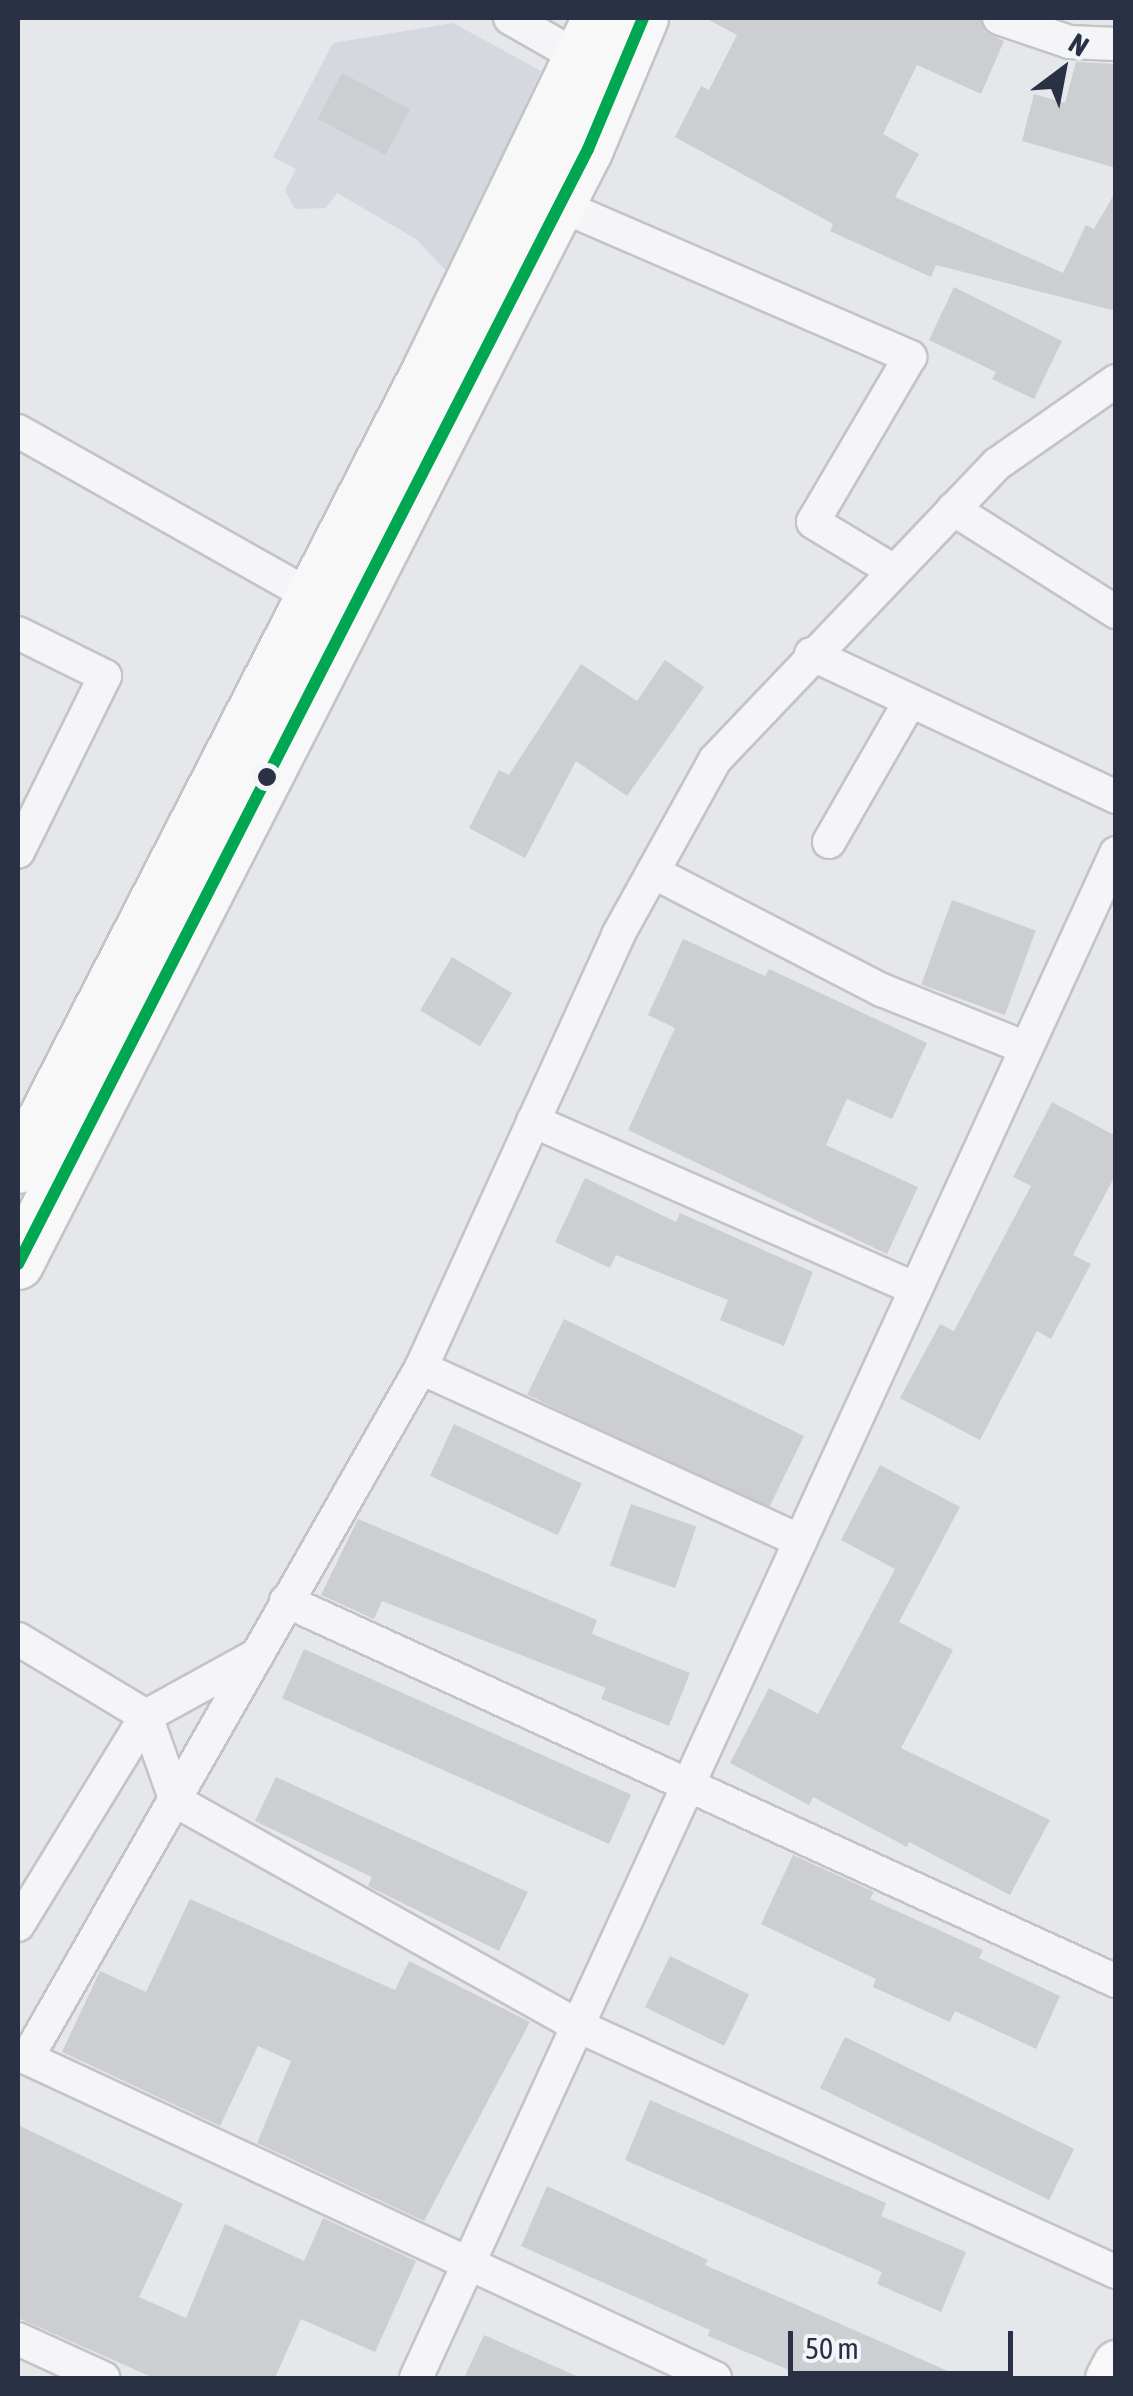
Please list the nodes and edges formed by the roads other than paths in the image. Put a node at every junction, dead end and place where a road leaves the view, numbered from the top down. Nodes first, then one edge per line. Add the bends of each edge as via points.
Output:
1 (510, 18) edge
2 (643, 18) edge
3 (999, 18) edge
4 (590, 38) edge
5 (1116, 44) edge
6 (557, 204) junction
7 (1116, 381) edge
8 (18, 431) edge
9 (953, 509) junction
10 (892, 570) junction
11 (311, 596) junction
12 (1116, 612) edge
13 (18, 633) edge
14 (811, 654) junction
15 (910, 701) junction
16 (1116, 797) edge
17 (829, 842) dead end
18 (18, 852) edge
19 (1116, 853) edge
20 (653, 872) junction
21 (1026, 1048) junction
22 (533, 1121) junction
23 (18, 1168) edge
24 (18, 1264) edge
25 (916, 1289) junction
26 (421, 1368) junction
27 (800, 1541) junction
28 (286, 1601) junction
29 (18, 1639) edge
30 (257, 1655) junction
31 (146, 1716) junction
32 (688, 1784) junction
33 (176, 1802) junction
34 (18, 1926) edge
35 (1116, 1981) edge
36 (578, 2026) junction
37 (468, 2264) junction
38 (1116, 2272) edge
39 (18, 2339) edge
40 (1116, 2363) edge
41 (103, 2378) edge
42 (416, 2378) edge
43 (715, 2378) edge
44 (1108, 2378) edge

1 - 4 street
2 - 6 main road
3 - 5 street via 1069,42
4 - 11 main road
6 - 10 street via 910,357 813,522
6 - 24 main road via 402,510 378,613 294,792 172,1012 108,1087
7 - 9 street via 996,464
8 - 11 street
9 - 10 street
9 - 12 street
10 - 14 street
11 - 23 main road
13 - 18 street via 106,676
14 - 15 street
14 - 20 street via 715,760
15 - 16 street
15 - 17 street
19 - 21 street
20 - 21 street via 882,990
20 - 22 street
21 - 25 street
22 - 25 street
22 - 26 street
25 - 27 street
26 - 27 street
26 - 28 street
27 - 32 street
28 - 30 street
28 - 32 street
29 - 31 street
30 - 31 street
30 - 33 street
31 - 33 street
31 - 34 street
32 - 35 street
32 - 36 street
33 - 36 street
33 - 37 street via 27,2058
36 - 37 street
36 - 38 street
37 - 42 street
37 - 43 street
39 - 41 street
40 - 44 main road

